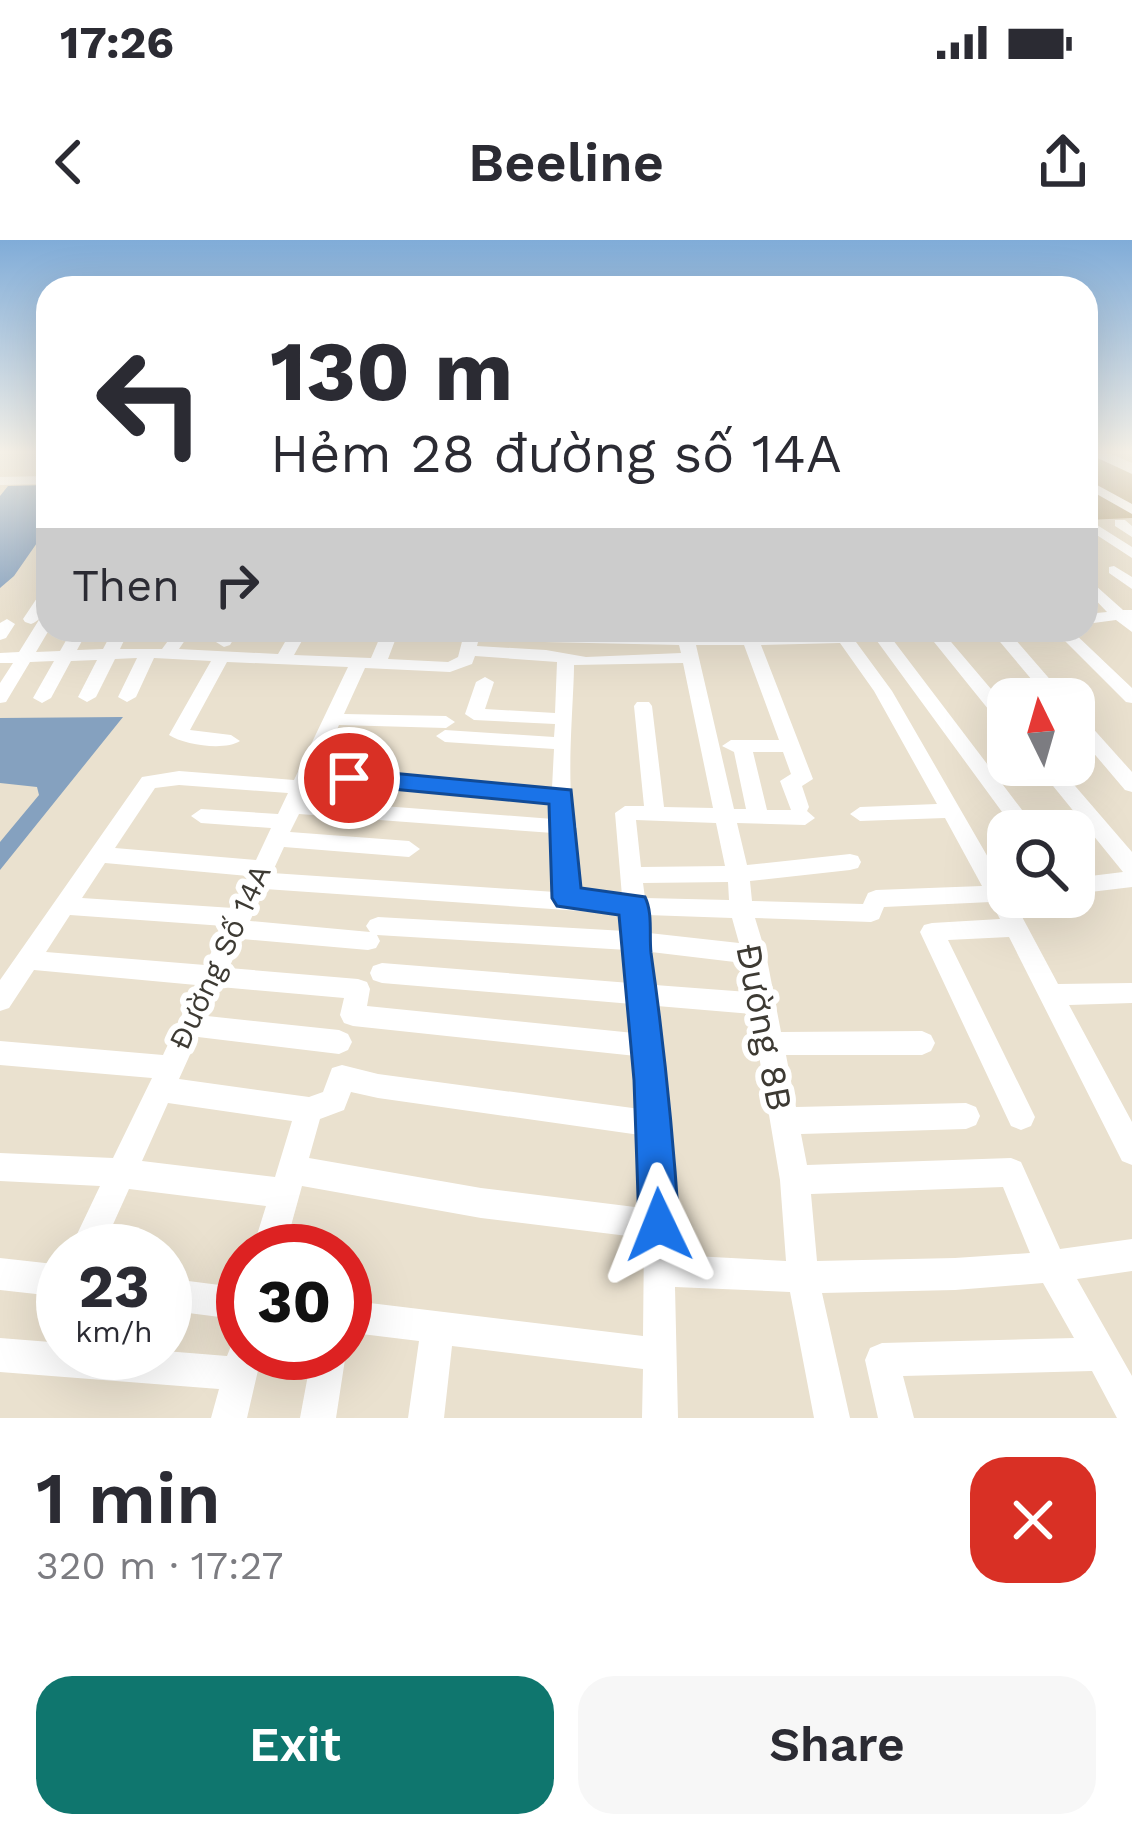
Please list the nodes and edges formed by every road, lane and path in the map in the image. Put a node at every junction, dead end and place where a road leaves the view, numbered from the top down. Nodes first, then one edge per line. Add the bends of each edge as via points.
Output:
1 (1098, 524) edge
2 (1128, 526) edge
3 (1098, 531) edge
4 (1132, 554) edge
5 (1114, 570) dead end
6 (1132, 584) edge
7 (1098, 593) edge
8 (1128, 619) edge
9 (36, 632) edge
10 (74, 642) edge
11 (114, 642) edge
12 (170, 642) edge
13 (293, 642) edge
14 (383, 642) edge
15 (470, 642) edge
16 (699, 642) edge
17 (751, 642) edge
18 (848, 642) edge
19 (886, 642) edge
20 (955, 642) edge
21 (1008, 642) edge
22 (1074, 642) edge
23 (225, 644) edge
24 (468, 651) junction
25 (157, 653) junction
26 (108, 654) junction
27 (67, 655) junction
28 (24, 657) junction
29 (0, 658) edge
30 (283, 660) junction
31 (566, 660) junction
32 (368, 664) junction
33 (1040, 678) edge
34 (485, 682) dead end
35 (987, 690) edge
36 (0, 698) edge
37 (42, 698) dead end
38 (87, 698) dead end
39 (127, 698) dead end
40 (1132, 698) edge
41 (643, 706) dead end
42 (333, 719) junction
43 (562, 719) junction
44 (1095, 740) edge
45 (231, 741) dead end
46 (562, 744) junction
47 (791, 746) junction
48 (1127, 774) edge
49 (1064, 786) edge
50 (562, 796) junction
51 (291, 806) junction
52 (1011, 810) edge
53 (949, 811) junction
54 (655, 814) junction
55 (721, 814) junction
56 (860, 814) dead end
57 (201, 816) dead end
58 (758, 816) junction
59 (567, 827) junction
60 (409, 849) dead end
61 (99, 855) junction
62 (850, 862) dead end
63 (1132, 867) edge
64 (987, 869) edge
65 (738, 874) junction
66 (259, 875) junction
67 (631, 875) junction
68 (1132, 879) edge
69 (1095, 883) edge
70 (422, 891) junction
71 (987, 895) edge
72 (567, 898) junction
73 (634, 905) junction
74 (64, 906) junction
75 (741, 910) junction
76 (1011, 918) edge
77 (238, 923) junction
78 (1014, 928) junction
79 (412, 930) junction
80 (634, 941) junction
81 (754, 954) junction
82 (27, 960) junction
83 (382, 973) dead end
84 (213, 979) junction
85 (1132, 993) edge
86 (1050, 994) junction
87 (641, 997) junction
88 (0, 1000) edge
89 (760, 1004) junction
90 (190, 1025) junction
91 (339, 1042) dead end
92 (922, 1043) dead end
93 (768, 1044) junction
94 (647, 1046) junction
95 (0, 1053) edge
96 (163, 1078) junction
97 (309, 1110) junction
98 (966, 1116) dead end
99 (1021, 1117) dead end
100 (783, 1121) junction
101 (654, 1124) junction
102 (1132, 1151) edge
103 (0, 1167) edge
104 (119, 1173) junction
105 (795, 1180) junction
106 (287, 1182) junction
107 (97, 1224) edge
108 (275, 1224) edge
109 (659, 1225) junction
110 (1132, 1255) edge
111 (1050, 1263) junction
112 (660, 1270) junction
113 (0, 1274) edge
114 (36, 1278) edge
115 (802, 1280) junction
116 (372, 1320) edge
117 (437, 1328) junction
118 (656, 1354) junction
119 (1098, 1354) junction
120 (0, 1355) edge
121 (216, 1363) edge
122 (238, 1380) edge
123 (324, 1380) edge
124 (1132, 1410) edge
125 (229, 1418) edge
126 (318, 1418) edge
127 (426, 1418) edge
128 (660, 1418) edge
129 (832, 1418) edge
130 (896, 1418) edge

1 - 2 street
3 - 4 street
5 - 6 street
7 - 8 street
9 - 28 street
10 - 27 street
11 - 26 street
12 - 25 street
13 - 30 street
14 - 32 street, Đường Số 14A
15 - 24 street
16 - 31 street
16 - 55 street, Đường 8B
17 - 47 street
18 - 53 street
19 - 52 street
20 - 35 street
21 - 33 street
22 - 40 street
23 - 25 street
23 - 30 street
23 - 45 street via 178,735
24 - 31 street
24 - 32 street via 462,665 450,667
25 - 26 street
25 - 39 street
26 - 27 street
26 - 38 street
27 - 28 street
27 - 37 street
28 - 29 street
28 - 36 street
30 - 32 street
31 - 43 street
32 - 42 street, Đường Số 14A
34 - 43 street via 474,714
41 - 54 street
42 - 46 street
42 - 51 street, Đường Số 14A
43 - 46 street
44 - 48 street
46 - 50 street
47 - 58 street via 803,779 790,781 802,813
47 - 58 street via 735,746
49 - 63 street
50 - 51 street
50 - 59 street
51 - 57 street
51 - 59 street
51 - 60 street
51 - 61 street via 178,778 149,782
51 - 66 street, Đường Số 14A
53 - 56 street
53 - 64 street
54 - 55 street
54 - 67 street via 625,814
55 - 58 street
55 - 65 street, Đường 8B
59 - 72 street
61 - 66 street
61 - 74 street
62 - 65 street
65 - 67 street
65 - 75 street, Đường 8B
66 - 70 street
66 - 77 street, Đường Số 14A
67 - 73 street
68 - 69 street
70 - 72 street
70 - 79 street
71 - 75 street via 876,899 872,914
72 - 73 street
73 - 75 street
73 - 80 street
74 - 77 street
74 - 82 street
75 - 81 street, Đường 8B
76 - 78 street
77 - 79 street
77 - 84 street, Đường Số 14A
78 - 86 street
78 - 99 street via 932,932
79 - 80 street
80 - 81 street
80 - 87 street
81 - 89 street, Đường 8B
82 - 84 street
82 - 88 street
83 - 87 street
84 - 90 street, Đường Số 14A
84 - 94 street
85 - 86 street
86 - 102 street
87 - 89 street
87 - 94 street
89 - 93 street, Đường 8B
90 - 91 street
90 - 96 street, Đường Số 14A
92 - 93 street
93 - 100 street, Đường 8B
94 - 101 street
95 - 96 street
96 - 97 street
96 - 104 street, Đường Số 14A
97 - 101 street via 334,1101 342,1077
97 - 106 street
98 - 100 street
100 - 105 street, Đường 8B
101 - 109 street
103 - 104 street
104 - 106 street
104 - 107 street, Đường Số 14A
105 - 111 street via 1011,1172
105 - 115 street, Đường 8B
106 - 108 street
106 - 109 street
109 - 112 street
110 - 111 street
111 - 115 street via 951,1276
111 - 119 street
112 - 115 street
112 - 118 street
113 - 114 street
115 - 129 street, Đường 8B
116 - 117 street
117 - 118 street
117 - 127 street
118 - 128 street
119 - 124 street
119 - 130 street via 882,1360
120 - 121 street
122 - 125 street
123 - 126 street

